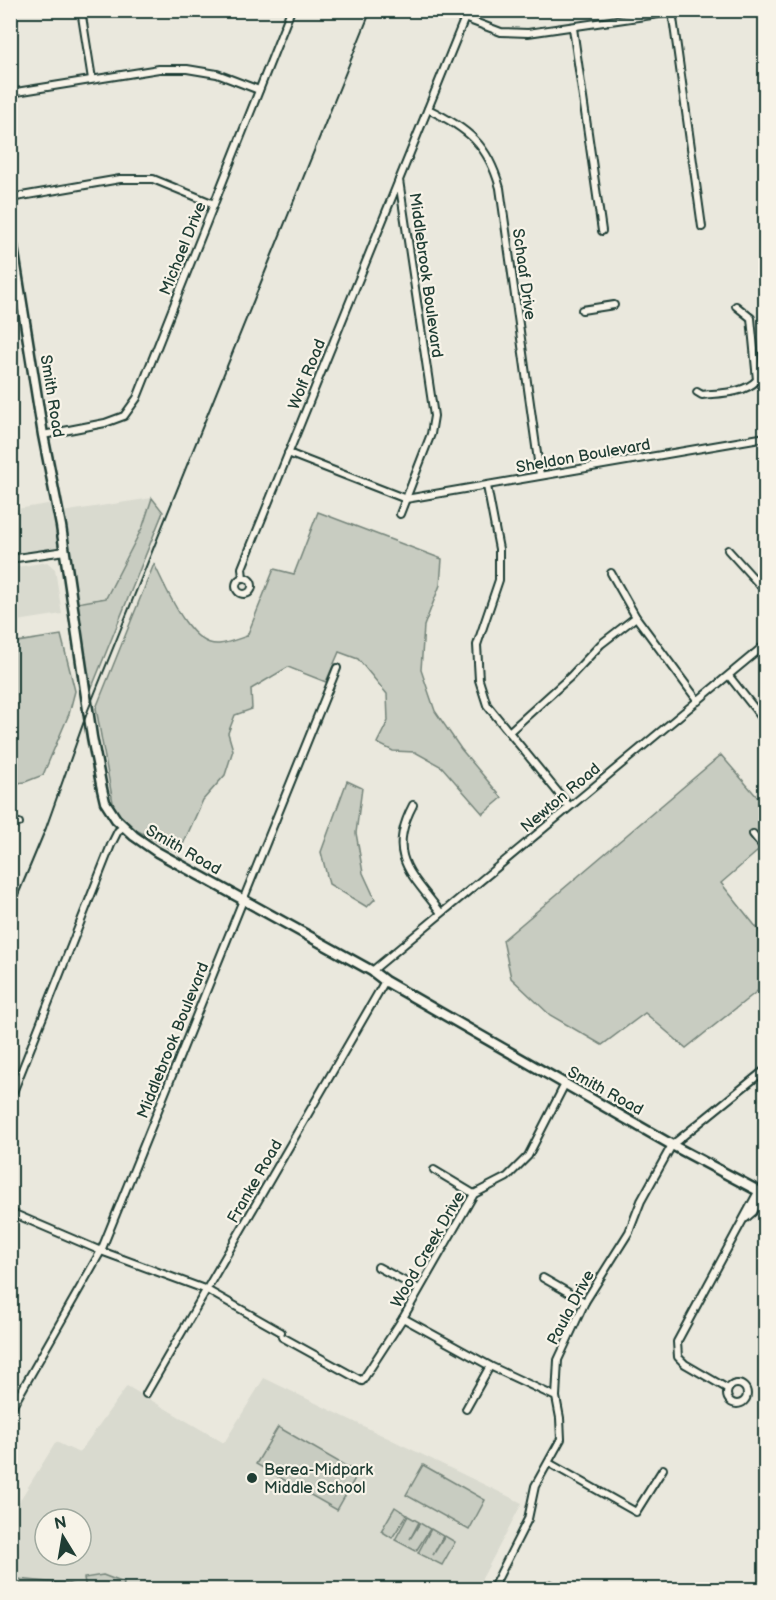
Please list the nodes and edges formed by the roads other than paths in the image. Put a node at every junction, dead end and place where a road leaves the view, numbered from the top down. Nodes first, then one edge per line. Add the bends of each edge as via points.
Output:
1 (81, 10) edge
2 (291, 10) edge
3 (468, 10) edge
4 (686, 10) edge
5 (673, 12) edge
6 (464, 18) junction
7 (573, 28) junction
8 (92, 79) junction
9 (259, 90) junction
10 (10, 93) edge
11 (428, 109) junction
12 (399, 180) junction
13 (10, 198) edge
14 (214, 204) junction
15 (702, 227) dead end
16 (10, 228) edge
17 (602, 231) dead end
18 (614, 304) dead end
19 (736, 306) dead end
20 (582, 310) dead end
21 (697, 392) dead end
22 (43, 435) junction
23 (765, 437) edge
24 (288, 453) junction
25 (540, 475) junction
26 (487, 486) junction
27 (405, 499) junction
28 (400, 514) dead end
29 (728, 550) dead end
30 (65, 551) junction
31 (10, 559) edge
32 (611, 573) dead end
33 (243, 578) dead end
34 (765, 592) edge
35 (636, 617) junction
36 (765, 644) edge
37 (337, 668) dead end
38 (729, 676) junction
39 (698, 701) junction
40 (765, 723) edge
41 (509, 732) junction
42 (413, 805) dead end
43 (570, 806) junction
44 (19, 823) dead end
45 (10, 824) edge
46 (123, 827) junction
47 (753, 834) dead end
48 (765, 850) edge
49 (243, 900) junction
50 (441, 914) junction
51 (372, 971) junction
52 (385, 981) junction
53 (765, 1069) edge
54 (566, 1084) junction
55 (10, 1100) edge
56 (672, 1145) junction
57 (434, 1170) dead end
58 (474, 1194) junction
59 (762, 1194) edge
60 (10, 1212) edge
61 (101, 1251) junction
62 (378, 1267) dead end
63 (543, 1278) dead end
64 (419, 1289) junction
65 (207, 1290) junction
66 (585, 1302) junction
67 (403, 1318) junction
68 (490, 1366) junction
69 (728, 1389) dead end
70 (146, 1394) dead end
71 (556, 1397) junction
72 (466, 1409) dead end
73 (10, 1411) edge
74 (549, 1463) junction
75 (663, 1469) dead end
76 (492, 1590) edge

1 - 8 street
2 - 9 street, Michael Drive
3 - 6 street, Middlebrook Boulevard
4 - 5 street
5 - 7 street
5 - 15 street
6 - 7 street via 501,32
6 - 11 street, Middlebrook Boulevard
7 - 17 street
8 - 9 street via 187,69 217,74
8 - 10 street
9 - 14 street, Michael Drive
11 - 12 street, Middlebrook Boulevard
11 - 25 street, Schaaf Drive via 462,127 484,150 495,171
12 - 24 street, Wolf Road
12 - 27 street, Middlebrook Boulevard via 434,416 431,434
13 - 14 street via 120,179 153,179
14 - 22 street, Michael Drive via 137,398 124,416
16 - 22 main road, Smith Road
18 - 20 street
19 - 21 street via 751,318 757,381 751,387 734,391 702,396
22 - 30 main road, Smith Road
23 - 25 street, Sheldon Boulevard
24 - 27 street
24 - 33 street, Wolf Road via 242,568
25 - 26 street, Sheldon Boulevard
26 - 27 street, Sheldon Boulevard
26 - 41 street via 499,549 499,580 477,645 479,680 488,705
27 - 28 street, Middlebrook Boulevard
29 - 34 street
30 - 31 street
30 - 46 main road, Smith Road via 102,789 109,810
32 - 35 street
35 - 39 street
35 - 41 street via 601,644
36 - 38 street, Newton Road
37 - 49 street, Middlebrook Boulevard
38 - 39 street, Newton Road
38 - 40 street
39 - 43 street, Newton Road
41 - 43 street
42 - 50 street via 403,824 404,865
43 - 50 street, Newton Road
44 - 45 street
46 - 49 main road, Smith Road via 157,852
46 - 55 street via 111,845
47 - 48 street
49 - 51 main road, Smith Road
49 - 61 street, Middlebrook Boulevard
50 - 51 street, Newton Road
51 - 52 main road, Smith Road
52 - 54 main road, Smith Road
52 - 65 street, Franke Road
53 - 56 street
54 - 56 main road, Smith Road
54 - 58 street, Wood Creek Drive via 528,1156 507,1177
56 - 59 main road, Smith Road
56 - 66 street, Paula Drive via 628,1232
57 - 58 street
58 - 64 street, Wood Creek Drive
59 - 69 street via 677,1342 678,1357 685,1364
60 - 61 street
61 - 65 street
61 - 73 street, Middlebrook Boulevard
62 - 64 street
63 - 66 street
64 - 67 street, Wood Creek Drive
65 - 67 street, Wood Creek Drive via 362,1381
65 - 70 street, Franke Road
66 - 71 street, Paula Drive via 558,1360
67 - 68 street
68 - 71 street
68 - 72 street
71 - 74 street, Paula Drive via 561,1439
74 - 75 street via 636,1512
74 - 76 street, Paula Drive via 535,1486 528,1519

